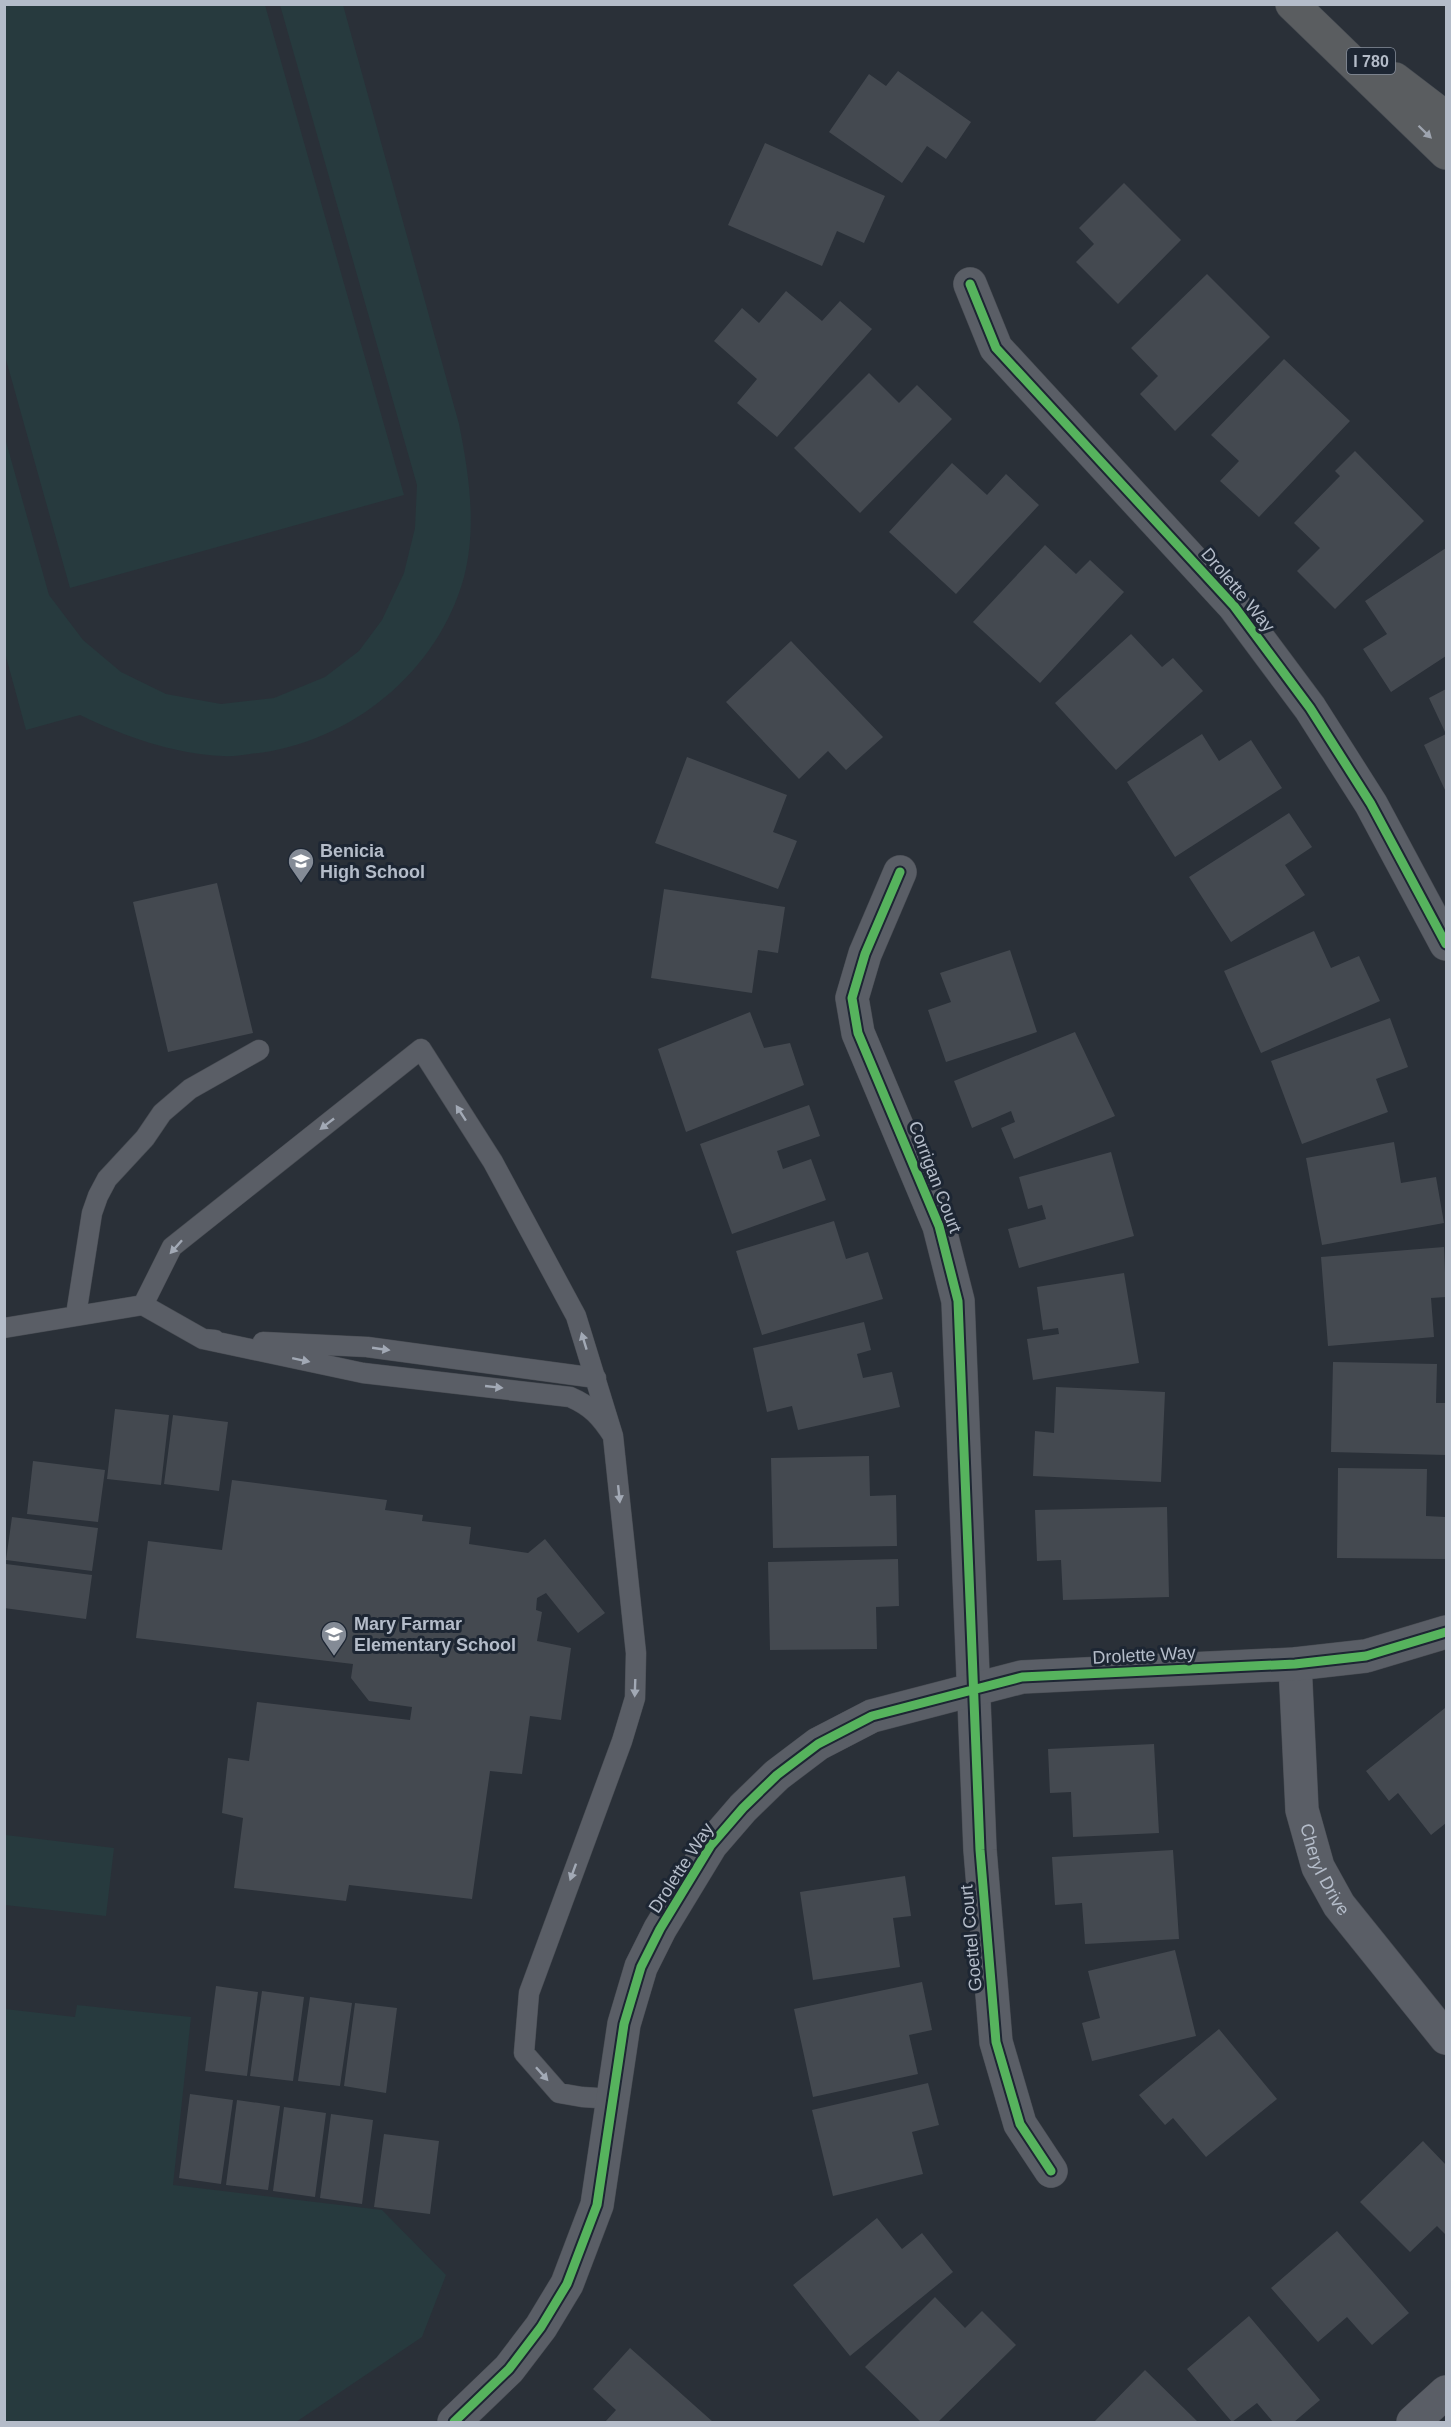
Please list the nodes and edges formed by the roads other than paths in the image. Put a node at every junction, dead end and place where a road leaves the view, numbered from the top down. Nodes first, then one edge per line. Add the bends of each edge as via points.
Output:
1 (1294, 4) edge
2 (1446, 118) edge
3 (1446, 153) edge
4 (970, 284) dead end
5 (900, 872) dead end
6 (1446, 944) edge
7 (259, 1050) dead end
8 (143, 1305) junction
9 (76, 1315) junction
10 (4, 1328) edge
11 (202, 1339) junction
12 (596, 1378) junction
13 (613, 1436) junction
14 (1446, 1632) edge
15 (1295, 1664) junction
16 (973, 1689) junction
17 (1446, 2038) edge
18 (614, 2099) junction
19 (1051, 2171) dead end
20 (1446, 2392) edge
21 (454, 2422) edge
22 (1413, 2422) edge

1 - 2 highway, I 780
1 -> 3 highway
4 - 6 street, Drolette Way via 996,348 1234,606 1310,708 1371,804
5 - 16 street, Corrigan Court via 865,954 852,998 858,1033 939,1226 958,1301
7 - 9 lane via 183,1095 162,1113 107,1179 92,1213
8 - 9 lane
8 - 11 lane
12 -> 8 lane via 576,1316 493,1162 421,1050 172,1247
9 - 10 lane
11 -> 12 lane via 367,1347
11 -> 13 lane via 363,1373 570,1397 601,1416
12 - 13 lane
13 -> 18 lane via 636,1653 635,1698 529,1993 524,2053 560,2093
14 - 15 street, Drolette Way via 1366,1656
15 - 16 street, Drolette Way via 1022,1677
15 - 17 street, Cheryl Drive via 1302,1810 1318,1867 1339,1905
16 - 18 street, Drolette Way via 872,1716 818,1744 777,1775 743,1808 711,1845 641,1967 624,2024
16 - 19 street, Goettel Court via 980,1850 996,2042 1020,2124
18 - 21 street, Drolette Way via 597,2205 567,2284 542,2327 509,2369
20 - 22 street

